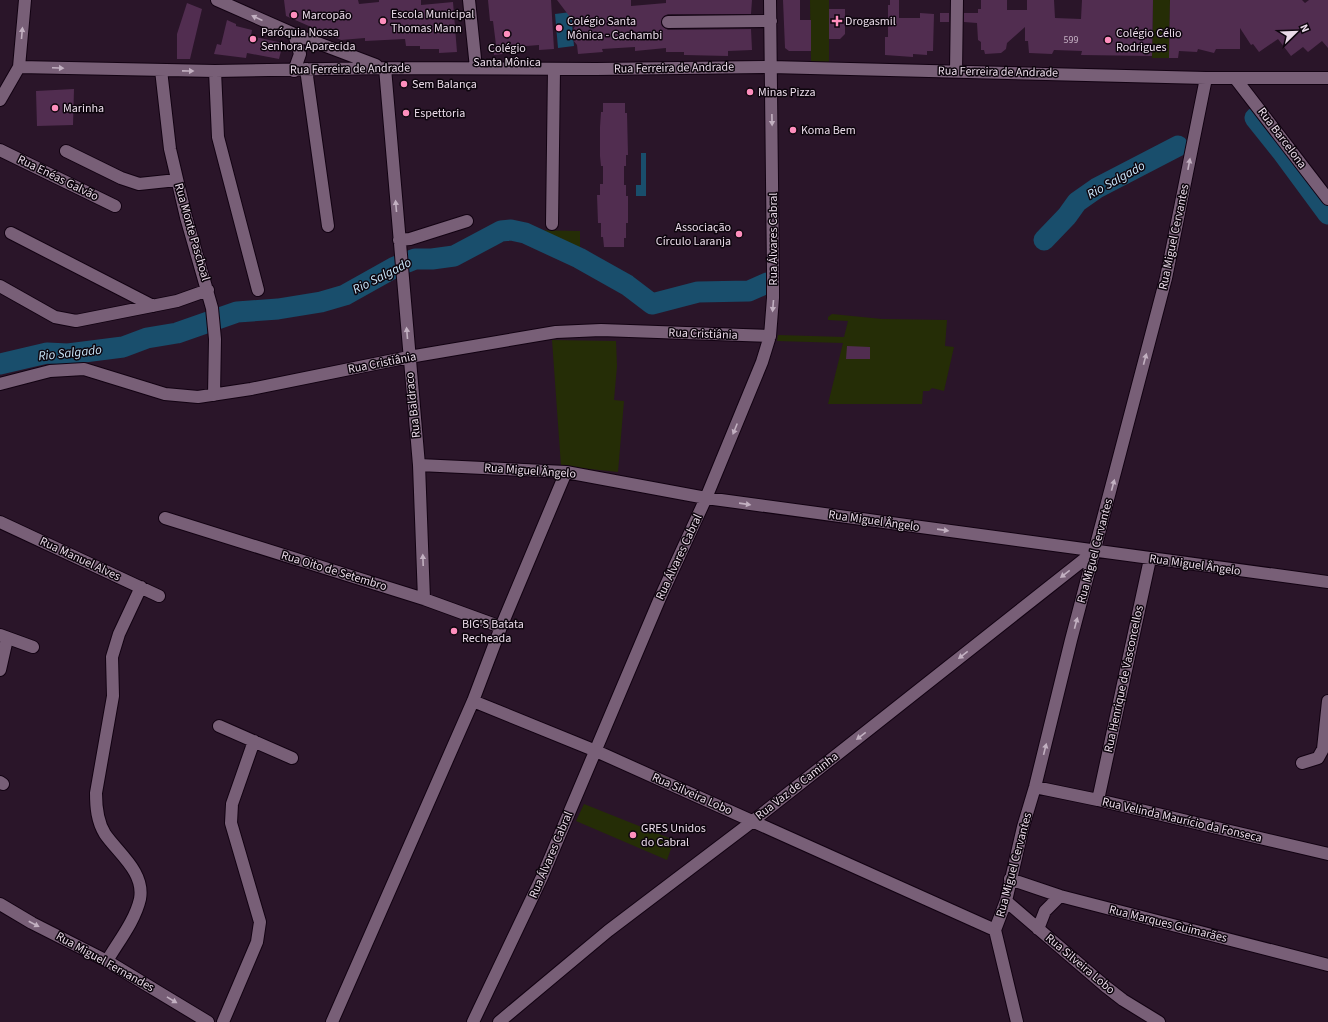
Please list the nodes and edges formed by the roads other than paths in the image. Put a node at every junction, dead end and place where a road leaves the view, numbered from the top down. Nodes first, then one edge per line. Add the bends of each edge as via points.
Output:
1 (25, 0) edge
2 (217, 0) edge
3 (470, 0) edge
4 (770, 0) edge
5 (957, 0) edge
6 (771, 21) junction
7 (668, 22) dead end
8 (294, 34) junction
9 (19, 67) junction
10 (772, 67) junction
11 (384, 68) junction
12 (476, 68) junction
13 (306, 69) junction
14 (554, 69) junction
15 (161, 70) junction
16 (215, 71) junction
17 (294, 71) junction
18 (956, 71) junction
19 (1206, 78) junction
20 (1235, 78) junction
21 (1328, 78) edge
22 (0, 100) edge
23 (0, 150) edge
24 (66, 151) dead end
25 (177, 180) junction
26 (1328, 199) edge
27 (115, 206) dead end
28 (467, 221) dead end
29 (552, 224) dead end
30 (328, 226) dead end
31 (11, 233) dead end
32 (399, 243) junction
33 (0, 286) edge
34 (208, 290) junction
35 (258, 290) dead end
36 (153, 306) junction
37 (770, 336) junction
38 (409, 357) junction
39 (0, 384) edge
40 (214, 395) junction
41 (419, 465) junction
42 (566, 472) junction
43 (706, 498) junction
44 (165, 518) dead end
45 (0, 522) edge
46 (1096, 550) junction
47 (1150, 559) junction
48 (1328, 582) edge
49 (140, 587) junction
50 (159, 596) dead end
51 (424, 599) junction
52 (501, 627) junction
53 (4, 637) edge
54 (33, 647) dead end
55 (0, 670) edge
56 (473, 701) junction
57 (1328, 701) edge
58 (219, 726) dead end
59 (254, 741) junction
60 (596, 751) junction
61 (292, 758) dead end
62 (1302, 763) dead end
63 (1035, 787) junction
64 (1098, 800) junction
65 (753, 821) junction
66 (1328, 854) edge
67 (1010, 879) junction
68 (1060, 896) junction
69 (1006, 901) junction
70 (0, 904) edge
71 (1038, 929) junction
72 (995, 930) junction
73 (107, 961) junction
74 (1328, 964) edge
75 (208, 1022) edge
76 (223, 1022) edge
77 (332, 1022) edge
78 (474, 1022) edge
79 (498, 1022) edge
80 (1017, 1022) edge
81 (1159, 1022) edge

9 -> 1 street
8 -> 2 street
3 - 12 street
4 - 6 street, Rua Álvares Cabral
5 - 18 street
6 - 7 street
6 - 10 street, Rua Álvares Cabral
8 - 11 street
8 - 17 street via 300,54
9 -> 15 street, Rua Ferreira de Andrade
9 - 22 street
10 - 14 street, Rua Ferreira de Andrade
10 - 18 street, Rua Ferreira de Andrade
10 -> 37 street, Rua Álvares Cabral via 773,291
11 - 12 street, Rua Ferreira de Andrade
11 - 13 street, Rua Ferreira de Andrade
32 -> 11 street, Rua Baldraco
12 - 14 street, Rua Ferreira de Andrade
13 - 17 street, Rua Ferreira de Andrade
13 - 30 street
14 - 29 street
15 -> 16 street, Rua Ferreira de Andrade
15 - 25 street, Rua Monte Paschoal via 170,149
16 - 17 street, Rua Ferreira de Andrade
16 - 35 street via 218,138
18 - 19 street, Rua Ferreira de Andrade
19 - 20 street, Rua Ferreira de Andrade
46 -> 19 street, Rua Miguel Cervantes via 1166,278
20 - 21 street, Rua Ferreira de Andrade
20 - 26 street, Rua Barcelona
23 - 27 street, Rua Enéas Galvão
24 - 25 street via 139,184
25 - 34 street, Rua Monte Paschoal
28 - 32 street
31 - 36 street
38 -> 32 street, Rua Baldraco
33 - 36 street via 54,317 68,320 82,321
34 - 36 street
34 - 40 street, Rua Monte Paschoal via 215,339
37 - 38 street, Rua Cristiânia via 569,331 533,334
37 -> 43 street, Rua Álvares Cabral via 762,362
38 - 40 street, Rua Cristiânia
38 - 41 street, Rua Baldraco
39 - 40 street, Rua Cristiânia via 50,371 84,369 165,394
41 - 42 street, Rua Miguel Ângelo
51 -> 41 street, Rua Baldraco
42 - 43 street, Rua Miguel Ângelo
42 - 52 street
43 -> 46 street, Rua Miguel Ângelo
43 - 60 street, Rua Álvares Cabral via 660,598
44 - 51 street, Rua Oito de Setembro
45 - 49 street, Rua Manuel Alves
46 - 47 street, Rua Miguel Ângelo
63 -> 46 street, Rua Miguel Cervantes
46 -> 65 street, Rua Vaz de Caminha
47 - 48 street, Rua Miguel Ângelo
47 - 64 street, Rua Henrique de Vasconcellos
49 - 50 street, Rua Manuel Alves
49 - 73 street via 119,634 112,657 113,696 96,805 105,834 134,871 139,883 140,897 136,910
51 - 52 street, Rua Oito de Setembro
52 - 56 street
53 - 54 street
53 - 55 street
56 - 60 street, Rua Silveira Lobo
56 - 77 street
57 - 62 street via 1323,749 1318,758
58 - 59 street
59 - 61 street
59 - 76 street via 232,804 231,823 257,912 260,933
60 - 65 street, Rua Silveira Lobo
60 - 78 street, Rua Álvares Cabral
63 - 64 street, Rua Velinda Maurício da Fonseca
63 - 67 street, Rua Miguel Cervantes
64 - 66 street, Rua Velinda Maurício da Fonseca
65 - 72 street, Rua Silveira Lobo
65 - 79 street, Rua Vaz de Caminha via 608,932
67 - 68 street, Rua Marques Guimarães
67 - 69 street, Rua Miguel Cervantes
68 - 71 street via 1045,911
68 - 74 street, Rua Marques Guimarães
69 - 71 street, Rua Silveira Lobo
69 - 72 street, Rua Miguel Cervantes
70 -> 73 street, Rua Miguel Fernandes
71 - 81 street, Rua Silveira Lobo via 1123,1000
72 - 80 street, Rua Miguel Cervantes
73 -> 75 street, Rua Miguel Fernandes

